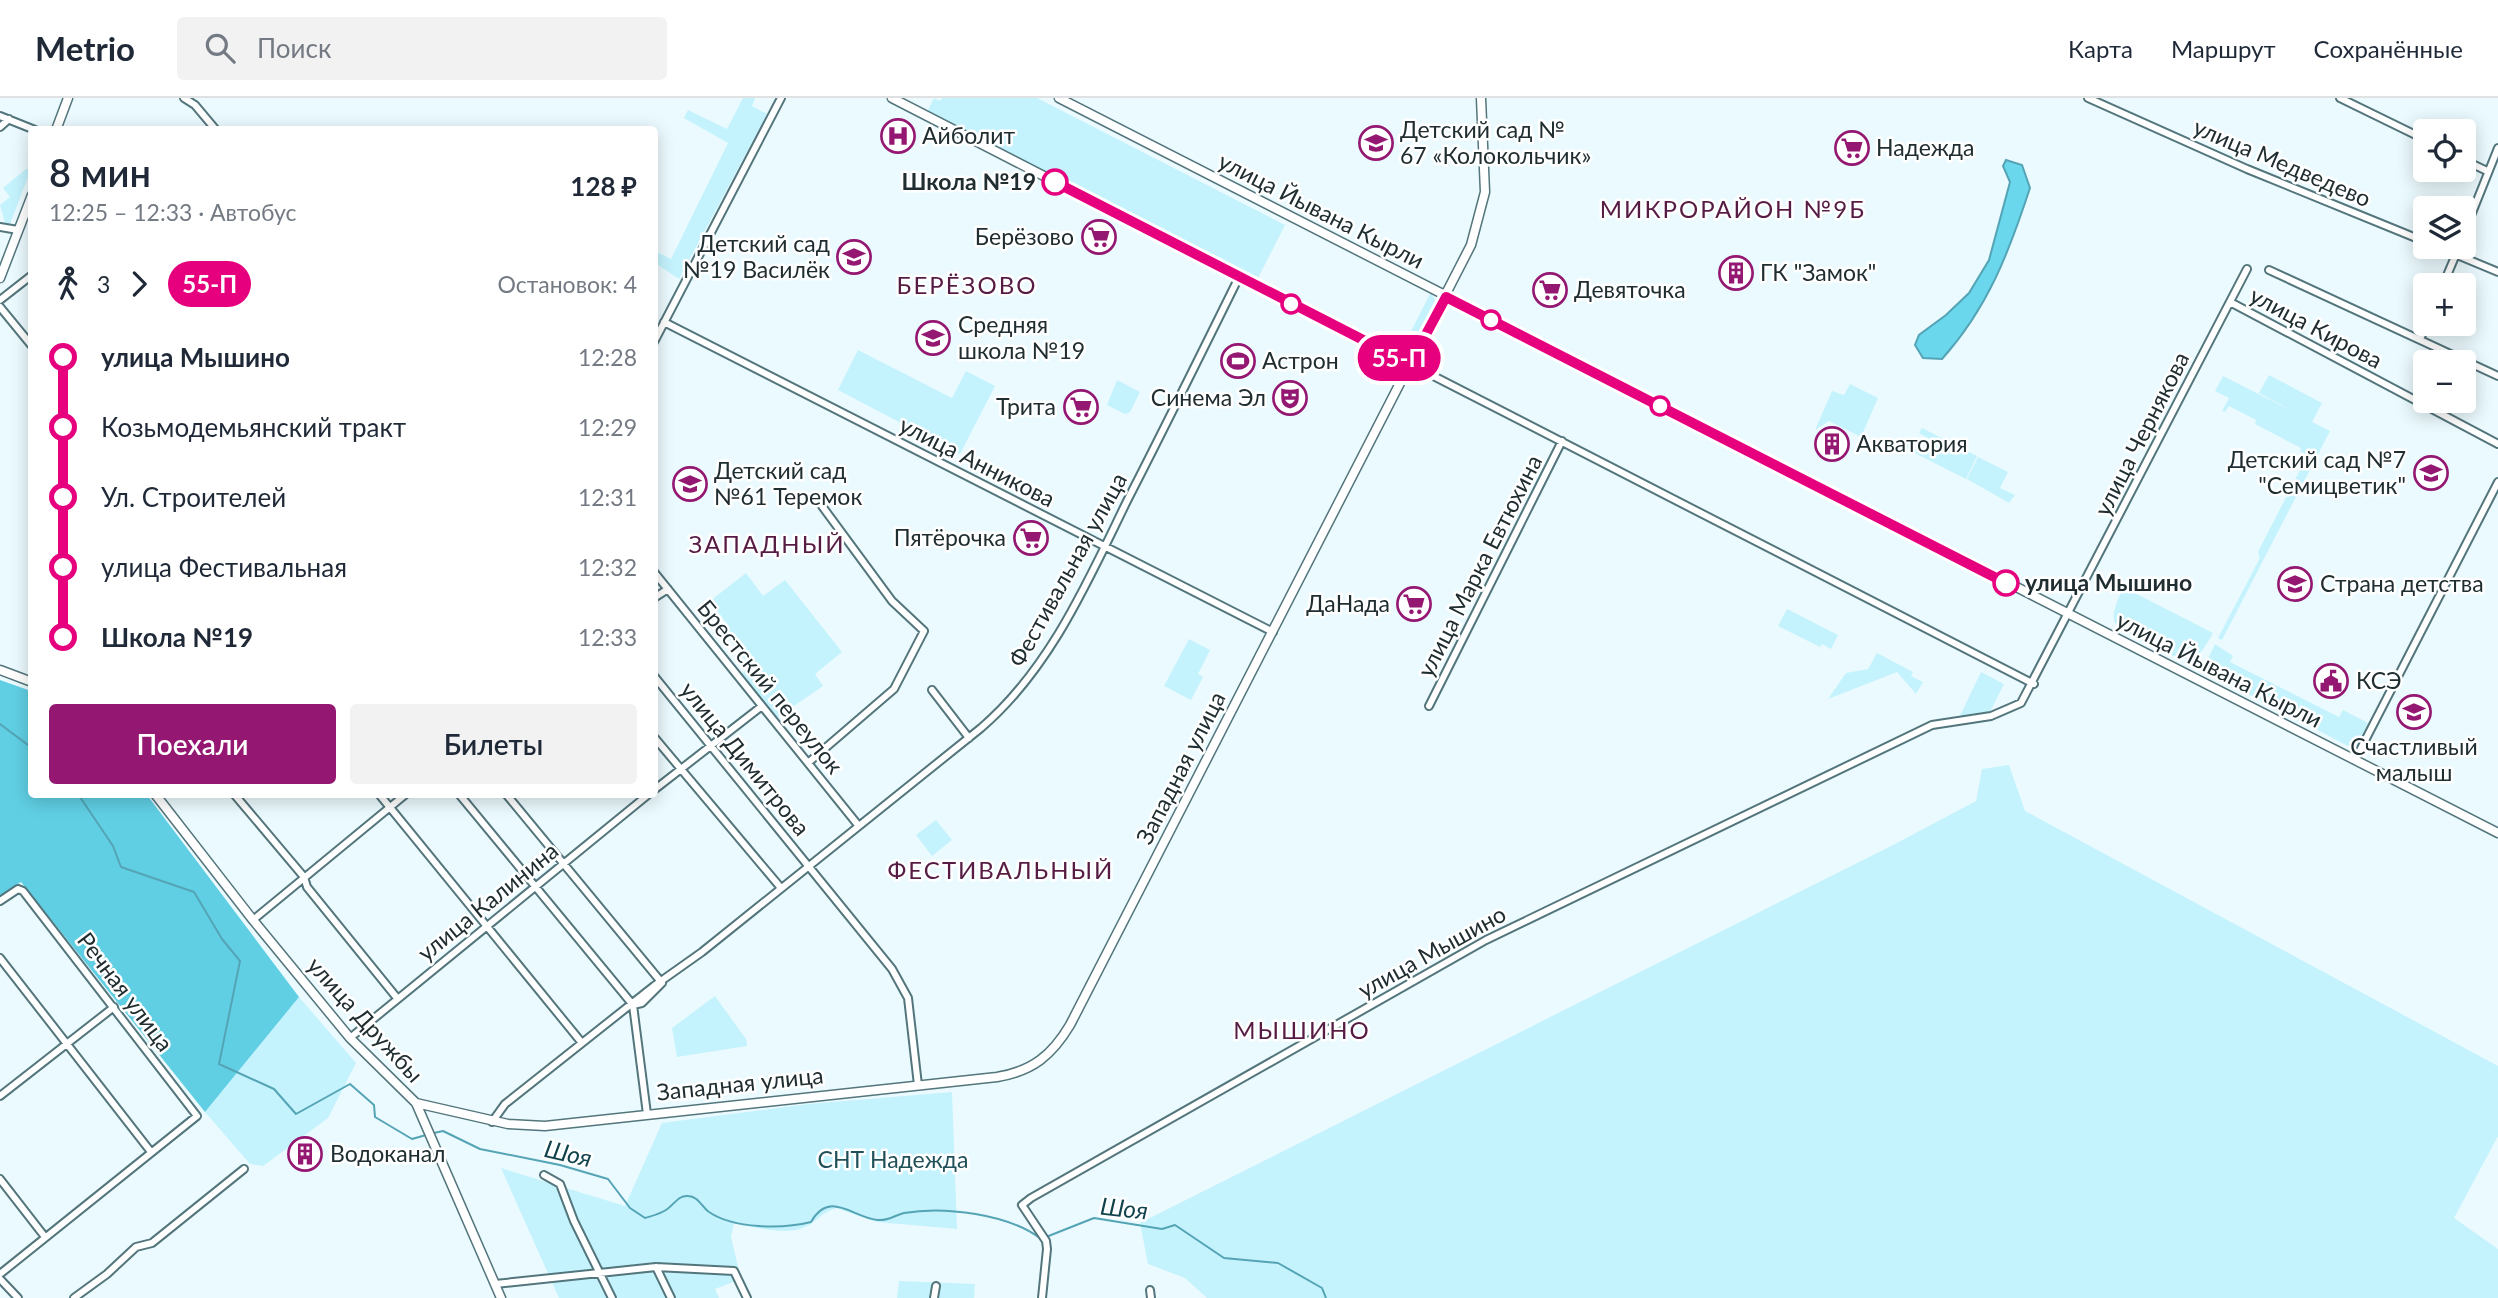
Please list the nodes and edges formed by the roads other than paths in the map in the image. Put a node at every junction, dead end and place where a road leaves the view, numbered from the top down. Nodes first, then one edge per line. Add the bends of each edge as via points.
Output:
1 (68, 98) edge
2 (184, 98) edge
3 (781, 98) edge
4 (892, 98) edge
5 (1059, 98) edge
6 (1481, 98) edge
7 (2088, 98) edge
8 (2340, 98) edge
9 (0, 116) edge
10 (9, 120) junction
11 (58, 126) edge
12 (213, 126) edge
13 (0, 127) edge
14 (28, 127) edge
15 (2413, 134) edge
16 (2498, 148) edge
17 (2496, 157) edge
18 (2476, 166) edge
19 (2487, 171) junction
20 (2476, 201) edge
21 (28, 205) edge
22 (0, 227) edge
23 (18, 230) junction
24 (2413, 237) edge
25 (2468, 259) edge
26 (2246, 269) dead end
27 (2269, 270) dead end
28 (2498, 272) edge
29 (1239, 277) junction
30 (0, 278) edge
31 (28, 278) edge
32 (1446, 297) junction
33 (0, 300) edge
34 (2230, 302) junction
35 (0, 307) edge
36 (664, 322) junction
37 (658, 334) edge
38 (2422, 336) edge
39 (2420, 340) junction
40 (28, 341) edge
41 (1410, 364) junction
42 (2498, 376) edge
43 (1562, 441) junction
44 (2498, 444) edge
45 (2498, 482) edge
46 (822, 506) dead end
47 (1105, 546) junction
48 (658, 577) edge
49 (668, 589) junction
50 (658, 595) edge
51 (2069, 615) junction
52 (1273, 632) junction
53 (0, 670) edge
54 (28, 680) edge
55 (658, 681) edge
56 (2034, 684) junction
57 (932, 690) dead end
58 (1008, 690) dead end
59 (1015, 697) junction
60 (762, 706) junction
61 (1429, 706) dead end
62 (1926, 728) joint
63 (969, 738) junction
64 (658, 742) edge
65 (711, 745) junction
66 (2355, 760) junction
67 (809, 762) junction
68 (681, 768) junction
69 (658, 787) edge
70 (161, 798) edge
71 (237, 798) edge
72 (382, 798) edge
73 (401, 798) edge
74 (462, 798) edge
75 (509, 798) edge
76 (644, 798) edge
77 (390, 808) junction
78 (858, 825) junction
79 (2498, 833) edge
80 (562, 865) junction
81 (808, 865) junction
82 (304, 877) junction
83 (537, 886) junction
84 (781, 888) junction
85 (0, 901) edge
86 (253, 920) junction
87 (487, 926) junction
88 (0, 958) edge
89 (662, 983) junction
90 (397, 998) junction
91 (633, 1005) junction
92 (114, 1007) junction
93 (350, 1038) junction
94 (582, 1043) junction
95 (67, 1045) junction
96 (918, 1084) junction
97 (0, 1096) edge
98 (416, 1103) junction
99 (647, 1114) junction
100 (492, 1122) junction
101 (151, 1152) junction
102 (244, 1170) dead end
103 (544, 1175) dead end
104 (0, 1179) edge
105 (45, 1237) junction
106 (656, 1267) junction
107 (599, 1272) junction
108 (0, 1274) edge
109 (0, 1279) edge
110 (495, 1284) junction
111 (936, 1286) dead end
112 (1150, 1290) dead end
113 (18, 1298) edge
114 (74, 1298) edge
115 (501, 1298) edge
116 (612, 1298) edge
117 (671, 1298) edge
118 (747, 1298) edge
119 (934, 1298) edge
120 (1042, 1298) edge
121 (1151, 1298) edge

1 - 11 main road
2 - 12 street
3 - 36 street
4 - 29 main road
5 - 32 main road, улица Йывана Кырли
6 - 32 main road, Западная улица via 1486,173 1481,215
7 - 24 street, улица Медведево
8 - 15 street
9 - 10 street
10 - 13 street
10 - 14 street
16 - 17 street
17 - 19 street
18 - 19 street
19 - 20 street
21 - 23 main road
22 - 23 street
23 - 30 main road
25 - 28 street
26 - 34 street, улица Чернякова
27 - 39 street
29 - 41 main road
29 - 47 street, Фестивальная улица
31 - 33 street
32 - 41 main road, Западная улица
32 - 51 main road, улица Йывана Кырли
34 - 44 street, улица Кирова
34 - 51 street, улица Чернякова
35 - 40 street
36 - 37 street
36 - 47 street, улица Анникова
38 - 39 street
39 - 42 street
41 - 43 street
41 - 52 main road, Западная улица
43 - 56 street
43 - 61 street, улица Марка Евтюхина
45 - 66 street
46 - 67 street via 892,601 925,631 894,690
47 - 52 street, улица Анникова
47 - 59 street, Фестивальная улица via 1050,646
48 - 49 street, Брестский переулок
49 - 50 street
49 - 60 street, Брестский переулок
51 - 56 street, улица Чернякова
51 - 66 main road, улица Йывана Кырли
52 - 96 main road, Западная улица via 1059,1044 1023,1071
53 - 54 main road
55 - 65 street, улица Димитрова
56 - 62 street, улица Чернякова via 2012,709
57 - 63 street
58 - 59 street
59 - 63 street, Фестивальная улица
60 - 65 street
60 - 67 street, Брестский переулок
62 - 120 street, улица Мышино via 1486,940 1031,1198 1022,1205 1047,1249
63 - 78 street, Фестивальная улица
64 - 68 street
65 - 68 street
65 - 81 street, улица Димитрова
66 - 79 main road, улица Йывана Кырли
67 - 78 street, Брестский переулок
68 - 69 street
68 - 84 street
70 - 86 main road, улица Дружбы
71 - 82 street
72 - 77 street
73 - 77 street
74 - 83 street
75 - 80 street
76 - 80 street, улица Калинина
77 - 82 street
77 - 87 street
78 - 81 street, Фестивальная улица
80 - 83 street, улица Калинина
80 - 89 street
81 - 84 street, Фестивальная улица
81 - 96 street, улица Димитрова via 899,980 908,998
82 - 86 street
82 - 90 street via 307,887
83 - 87 street, улица Калинина
83 - 91 street
84 - 89 street, Фестивальная улица
85 - 92 street, Речная улица via 18,889 23,891
86 - 93 main road, улица Дружбы
87 - 90 street, улица Калинина
87 - 94 street
88 - 95 street
89 - 91 street, Фестивальная улица via 642,1003
90 - 93 street, улица Калинина
91 - 94 street, Фестивальная улица
91 - 99 street
92 - 95 street
92 - 101 street, Речная улица via 197,1116
93 - 98 main road, улица Дружбы
94 - 100 street, Фестивальная улица via 505,1104
95 - 97 street
95 - 101 street
96 - 99 main road, Западная улица
98 - 100 main road, Западная улица
98 - 110 main road, улица Дружбы
99 - 100 main road, Западная улица via 545,1126
101 - 105 street
102 - 114 street
103 - 107 street via 560,1184
104 - 105 street
105 - 108 street
106 - 107 street
106 - 117 street
106 - 118 street via 734,1271
107 - 110 street
107 - 116 street
109 - 113 street
110 - 115 main road, улица Дружбы
111 - 119 street
112 - 121 street

